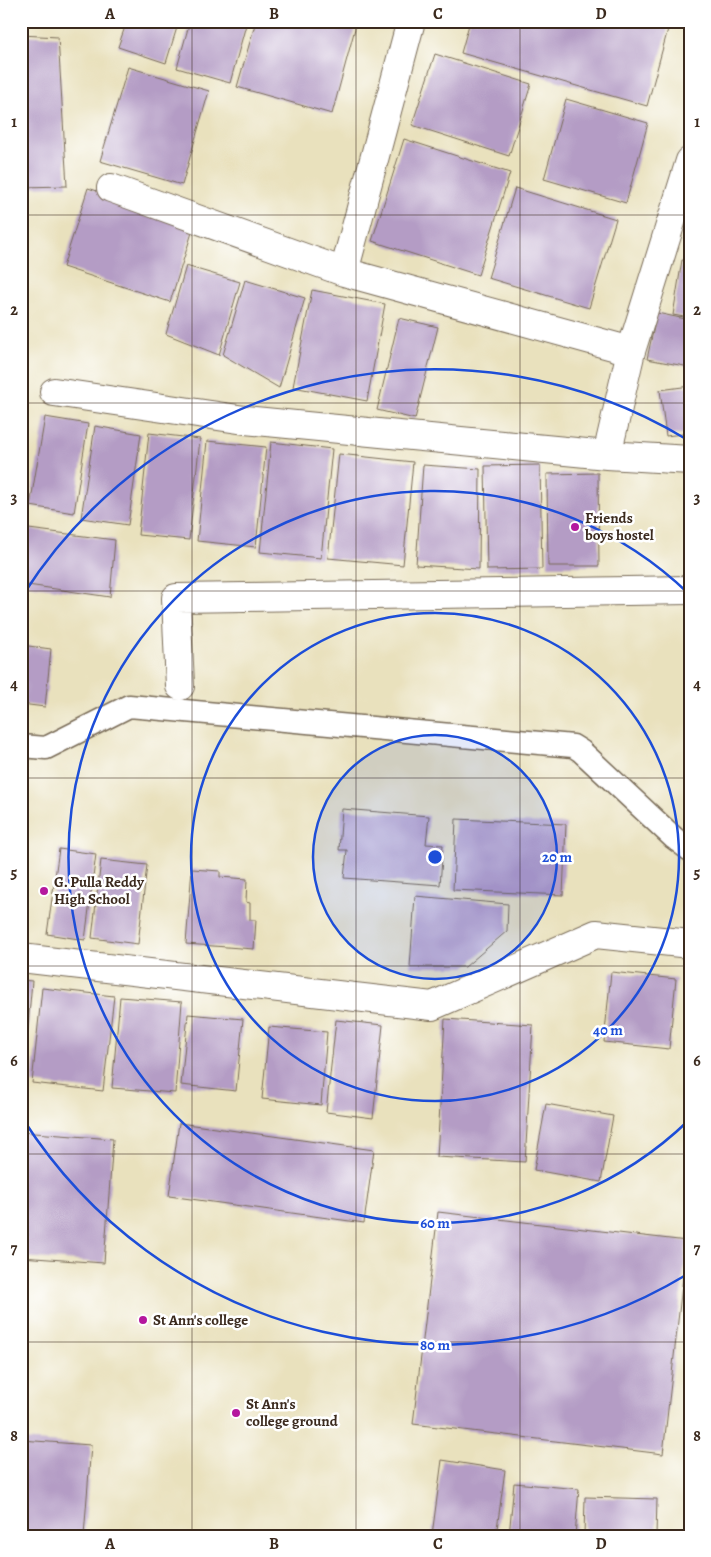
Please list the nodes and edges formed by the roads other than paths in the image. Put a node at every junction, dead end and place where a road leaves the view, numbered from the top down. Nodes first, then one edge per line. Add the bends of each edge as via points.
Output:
1 (411, 21) edge
2 (690, 161) edge
3 (111, 188) dead end
4 (344, 272) junction
5 (631, 351) junction
6 (54, 392) dead end
7 (607, 455) junction
8 (690, 460) edge
9 (690, 590) edge
10 (180, 686) dead end
11 (21, 746) edge
12 (690, 850) edge
13 (690, 944) edge
14 (21, 958) edge

1 - 4 street
2 - 5 street
3 - 4 street
4 - 5 street
5 - 7 street
6 - 7 street via 245,420
7 - 8 street
9 - 10 street via 176,598
11 - 12 lane via 46,748 129,706 573,746
13 - 14 street via 596,934 432,1006

